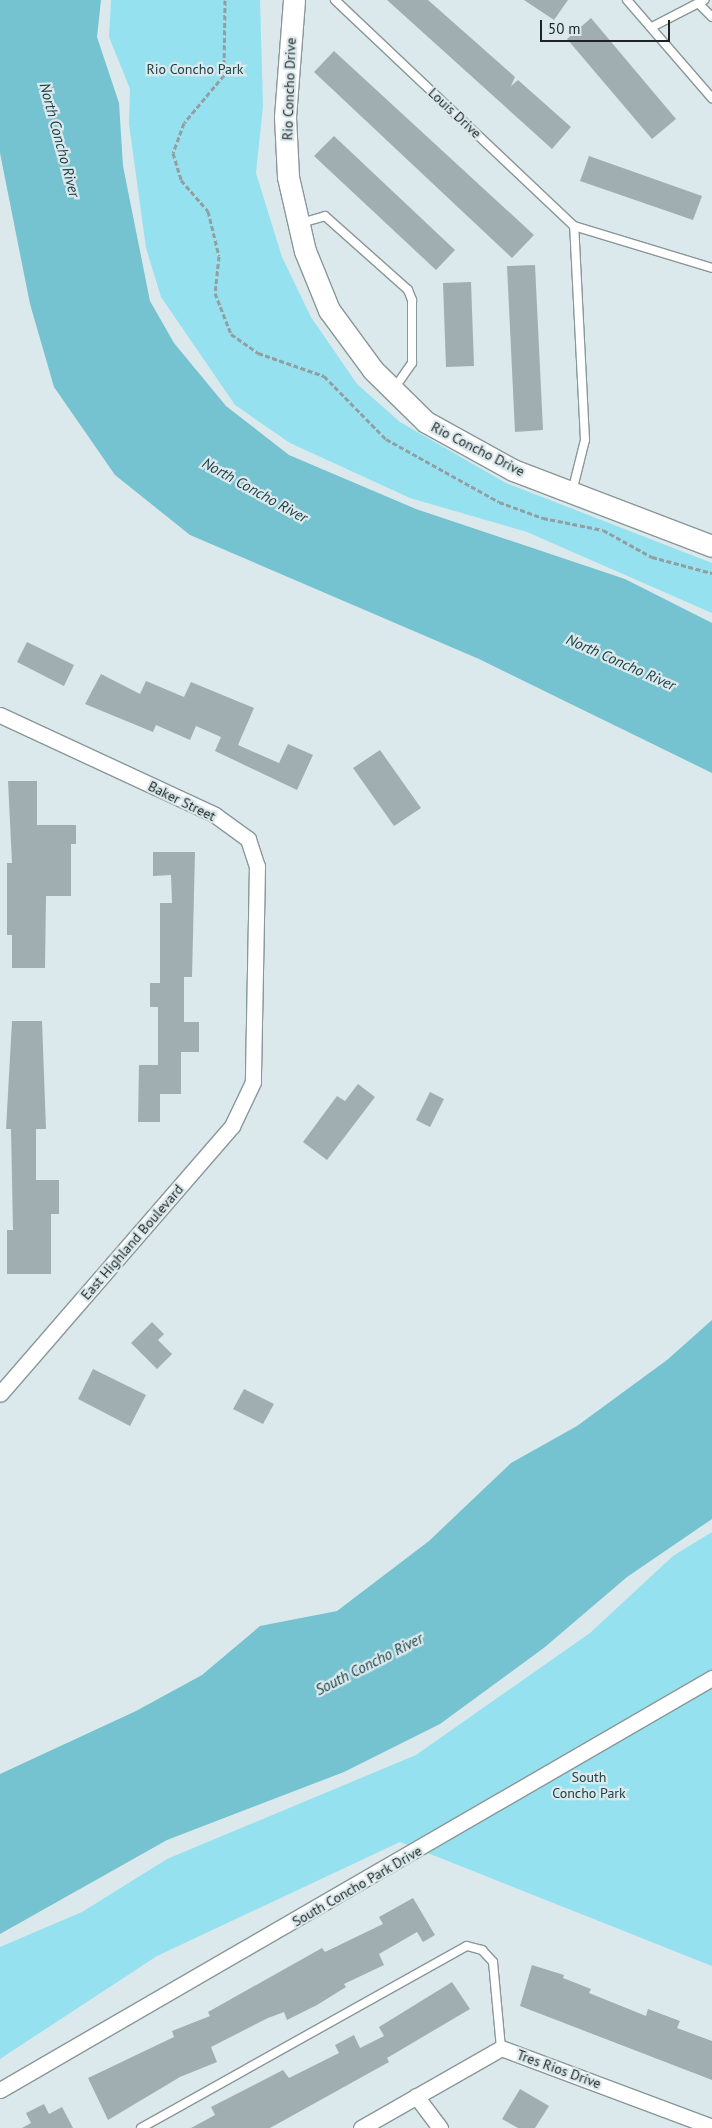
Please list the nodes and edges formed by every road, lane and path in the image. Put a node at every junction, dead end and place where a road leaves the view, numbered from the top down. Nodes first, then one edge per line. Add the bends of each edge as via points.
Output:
1 (294, 0) edge
2 (335, 0) edge
3 (627, 0) edge
4 (702, 2) edge
5 (712, 18) edge
6 (652, 28) junction
7 (712, 98) edge
8 (299, 223) junction
9 (574, 226) junction
10 (712, 268) edge
11 (393, 390) junction
12 (572, 492) junction
13 (712, 546) edge
14 (0, 716) edge
15 (253, 1082) joint
16 (0, 1394) edge
17 (712, 1678) edge
18 (501, 2048) junction
19 (0, 2090) edge
20 (416, 2096) junction
21 (694, 2124) edge
22 (712, 2127) edge
23 (141, 2128) edge
24 (361, 2128) edge
25 (440, 2128) edge

1 - 8 street, Rio Concho Drive via 285,117 288,176
2 - 9 lane, Louis Drive
3 - 6 lane
4 - 5 lane
4 - 6 lane via 679,10
6 - 7 lane
8 - 11 street, Rio Concho Drive via 329,310 373,370
8 - 11 lane via 324,216 408,290 412,300 412,363
9 - 10 lane, Louis Drive
9 - 12 lane via 585,440
11 - 12 street, Rio Concho Drive via 426,422 513,470
12 - 13 street, Rio Concho Drive
14 - 15 street, Baker Street via 216,815 248,840 257,866
15 - 16 street, East Highland Boulevard via 232,1126
17 - 19 street, South Concho Park Drive
18 - 20 street, Tres Rios Drive
18 - 21 street, Tres Rios Drive
18 - 23 lane via 493,1962 482,1950 467,1946
20 - 24 street, Tres Rios Drive
20 - 25 street
21 - 22 street, Tres Rios Drive

